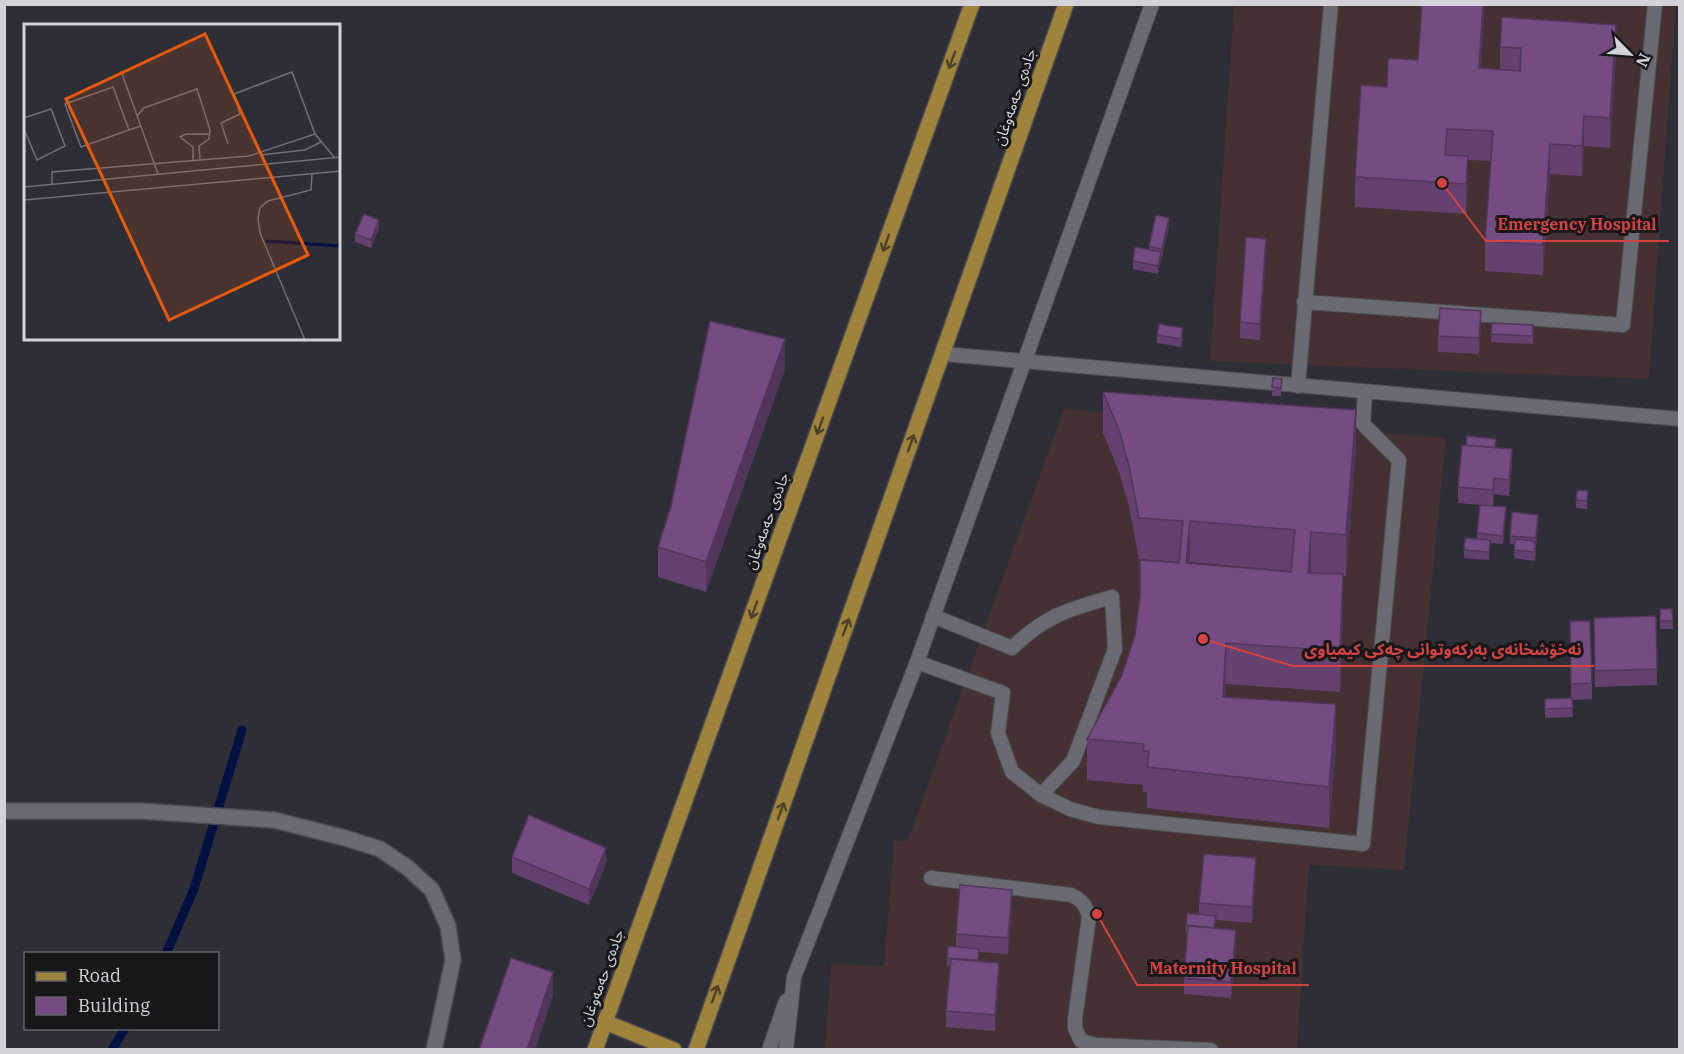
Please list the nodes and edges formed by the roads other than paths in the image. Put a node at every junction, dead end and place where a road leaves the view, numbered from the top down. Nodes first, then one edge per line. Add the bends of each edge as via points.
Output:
1 (972, 4) edge
2 (1066, 4) edge
3 (1152, 4) edge
4 (1331, 4) edge
5 (1655, 4) edge
6 (1304, 302) junction
7 (943, 354) junction
8 (1022, 363) junction
9 (1298, 386) junction
10 (1365, 392) junction
11 (1680, 419) edge
12 (933, 616) junction
13 (917, 662) junction
14 (1041, 795) junction
15 (4, 811) edge
16 (931, 878) dead end
17 (794, 977) junction
18 (605, 1022) junction
19 (434, 1050) edge
20 (595, 1050) edge
21 (674, 1050) edge
22 (696, 1050) edge
23 (769, 1050) edge
24 (786, 1050) edge
25 (1211, 1050) edge

1 -> 18 main road, جادەی حەمەوغان
2 - 7 main road, جادەی حەمەوغان
3 - 8 lane
4 - 6 lane
5 - 6 lane via 1623,326
6 - 9 lane
7 - 8 lane
22 -> 7 main road, جادەی حەمەوغان
8 - 9 lane
8 - 12 lane
9 - 10 lane
10 - 11 lane
10 - 14 lane via 1363,424 1399,460 1363,844 1099,817
12 - 13 lane
12 - 14 lane via 1012,648 1032,629 1064,610 1112,597 1115,649 1073,761
13 - 14 lane via 1003,693 998,734 1012,772
13 - 17 lane
15 - 19 street via 140,811 274,820 380,849 432,890 448,926 453,960
16 - 25 lane via 1080,899 1089,917 1075,1018 1081,1041
17 - 23 lane
17 - 24 lane
18 - 20 main road, جادەی حەمەوغان
18 - 21 main road

